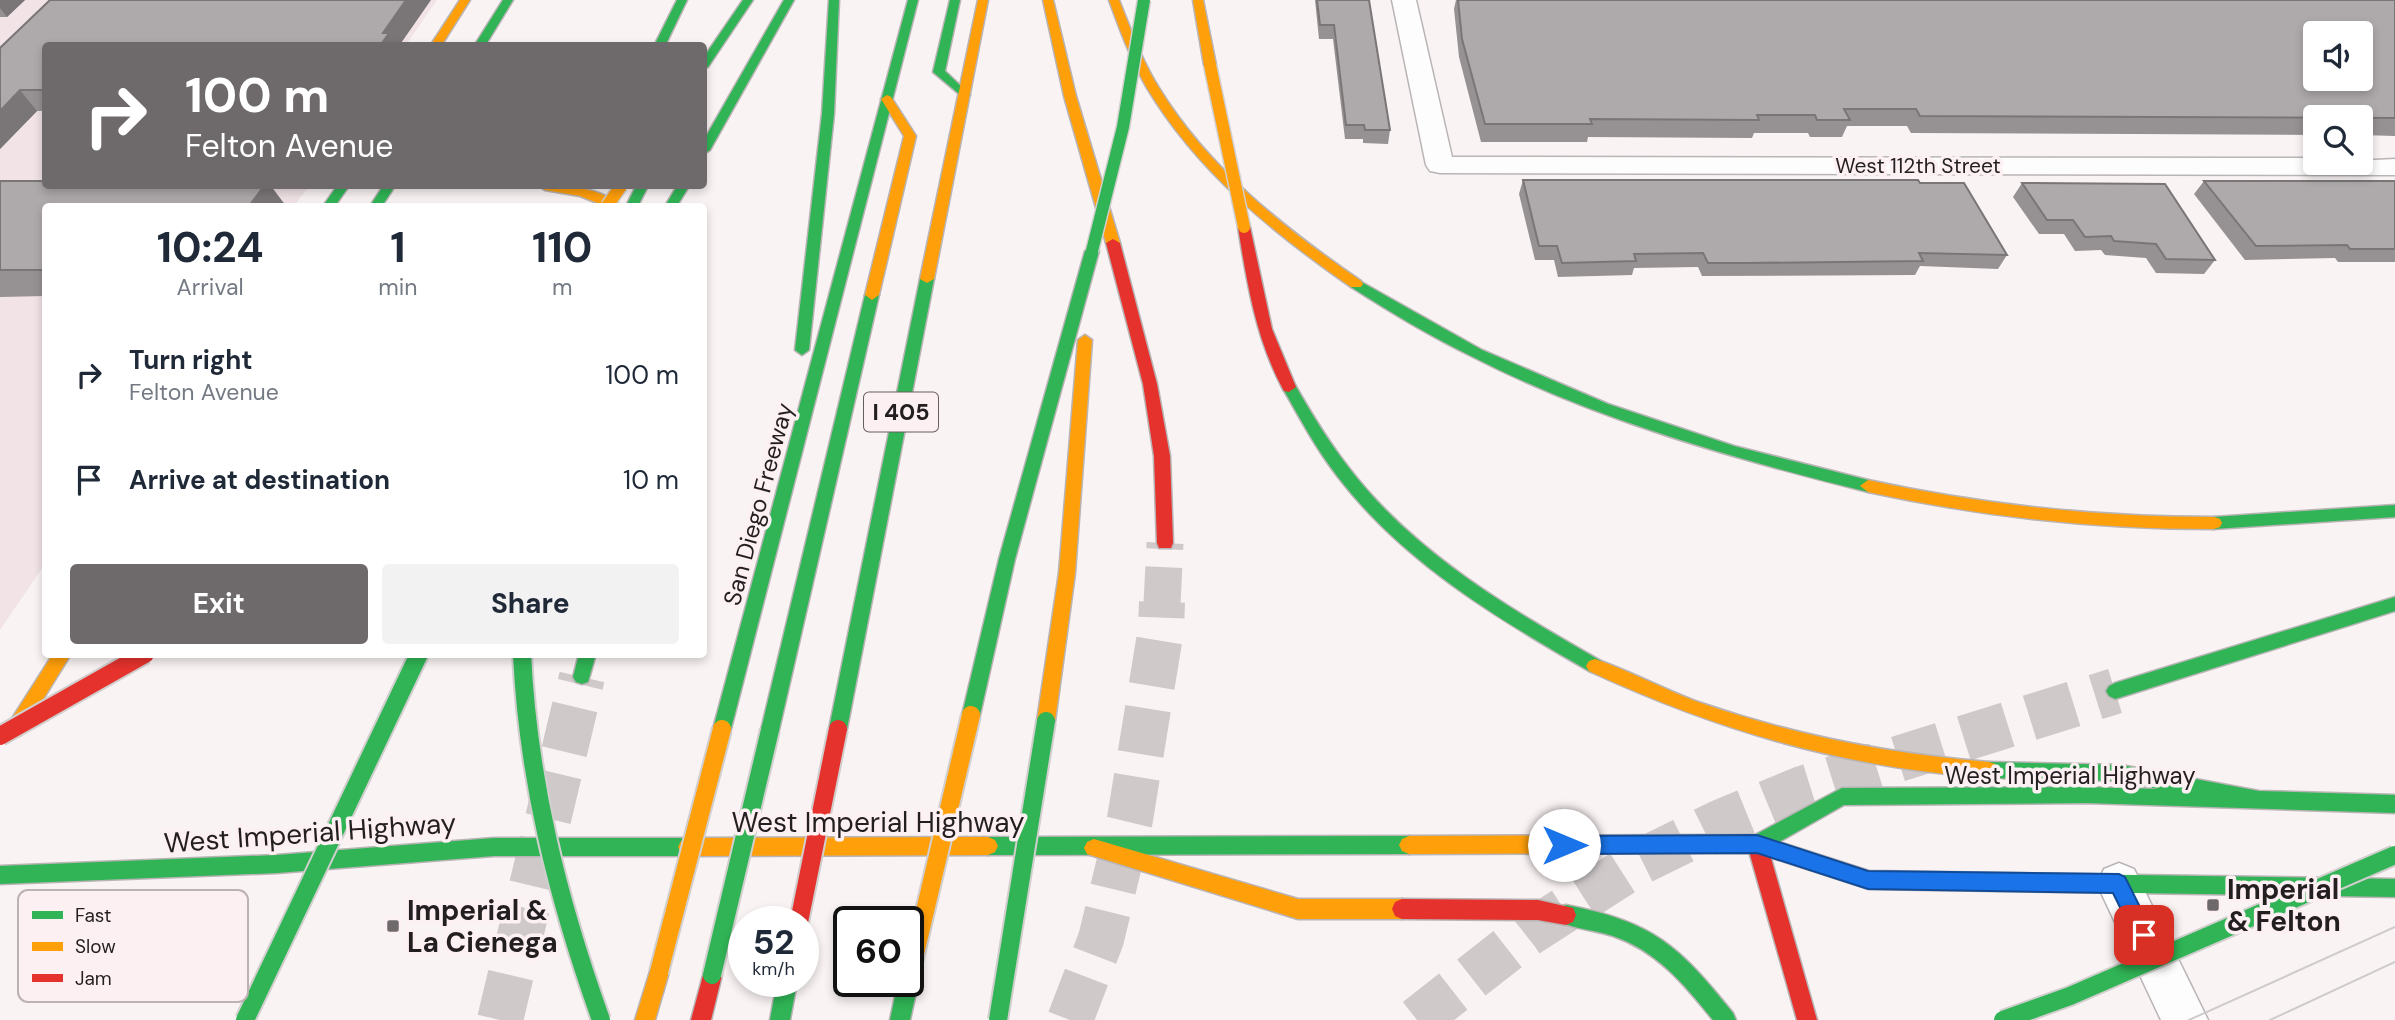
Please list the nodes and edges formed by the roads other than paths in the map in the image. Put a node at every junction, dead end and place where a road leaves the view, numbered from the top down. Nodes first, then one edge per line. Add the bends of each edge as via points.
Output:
1 (465, 0) edge
2 (508, 0) edge
3 (682, 0) edge
4 (728, 0) edge
5 (748, 0) edge
6 (789, 0) edge
7 (834, 0) edge
8 (913, 0) edge
9 (955, 0) edge
10 (983, 0) edge
11 (1048, 0) edge
12 (1114, 0) edge
13 (1144, 0) edge
14 (1198, 0) edge
15 (1404, 0) edge
16 (438, 42) edge
17 (482, 42) edge
18 (661, 42) edge
19 (707, 46) edge
20 (707, 61) edge
21 (964, 95) junction
22 (887, 99) junction
23 (707, 145) edge
24 (2395, 167) edge
25 (561, 189) edge
26 (608, 203) edge
27 (1092, 251) junction
28 (786, 487) junction
29 (2395, 511) edge
30 (1165, 543) tunnel mouth
31 (2395, 604) edge
32 (60, 658) edge
33 (138, 658) edge
34 (417, 658) edge
35 (522, 658) edge
36 (587, 658) edge
37 (582, 677) tunnel mouth
38 (2115, 691) tunnel mouth
39 (0, 737) edge
40 (0, 752) edge
41 (2259, 800) junction
42 (2395, 804) edge
43 (1757, 844) junction
44 (1094, 848) junction
45 (2395, 855) edge
46 (0, 875) edge
47 (2119, 884) junction
48 (2395, 888) edge
49 (802, 906) edge
50 (784, 997) edge
51 (245, 1020) edge
52 (601, 1020) edge
53 (645, 1020) edge
54 (701, 1020) edge
55 (780, 1020) edge
56 (900, 1020) edge
57 (998, 1020) edge
58 (1726, 1020) edge
59 (1807, 1020) edge
60 (2003, 1020) edge
61 (2185, 1020) edge

1 - 16 main road
2 - 17 main road
3 - 18 main road
4 - 19 main road
5 - 20 main road
6 - 23 main road
7 - 28 main road via 828,114
8 - 22 main road, San Diego Freeway
9 - 21 main road via 939,72
10 - 21 main road, I 405
11 - 30 main road via 1150,384 1162,456
12 - 29 main road via 1126,44 1165,112 1265,219 1368,294 1434,331 1492,362 1626,418 1859,484 2039,513 2205,524
13 - 27 main road, bridge via 1123,127
14 - 41 main road, bridge via 1263,325 1274,359 1308,423 1380,513 1479,596 1597,667 1747,730 1924,766 2123,773
15 - 24 street, West 112th Street via 1440,165
21 - 49 main road, I 405, bridge
22 - 28 main road, San Diego Freeway
22 - 54 main road, bridge via 910,136
25 - 26 main road
27 - 56 main road, bridge via 1007,559
27 - 57 main road, bridge via 1067,573
28 - 53 main road, San Diego Freeway, bridge
31 - 38 main road
32 - 40 main road
33 - 39 main road, bridge
34 - 51 main road, bridge
35 - 52 main road, bridge via 533,785 549,866
36 - 37 main road
41 - 42 main road, West Imperial Highway
41 - 43 main road, West Imperial Highway via 2087,795 1842,797
43 - 44 main road, West Imperial Highway
43 - 47 main road, West Imperial Highway via 1868,880
43 - 59 main road
44 - 46 main road, West Imperial Highway via 494,847 277,864
44 - 58 main road via 1298,909 1538,910 1595,920 1655,945
45 - 60 main road, bridge via 2070,996
47 - 48 main road, West Imperial Highway
47 - 61 street
50 - 55 main road

